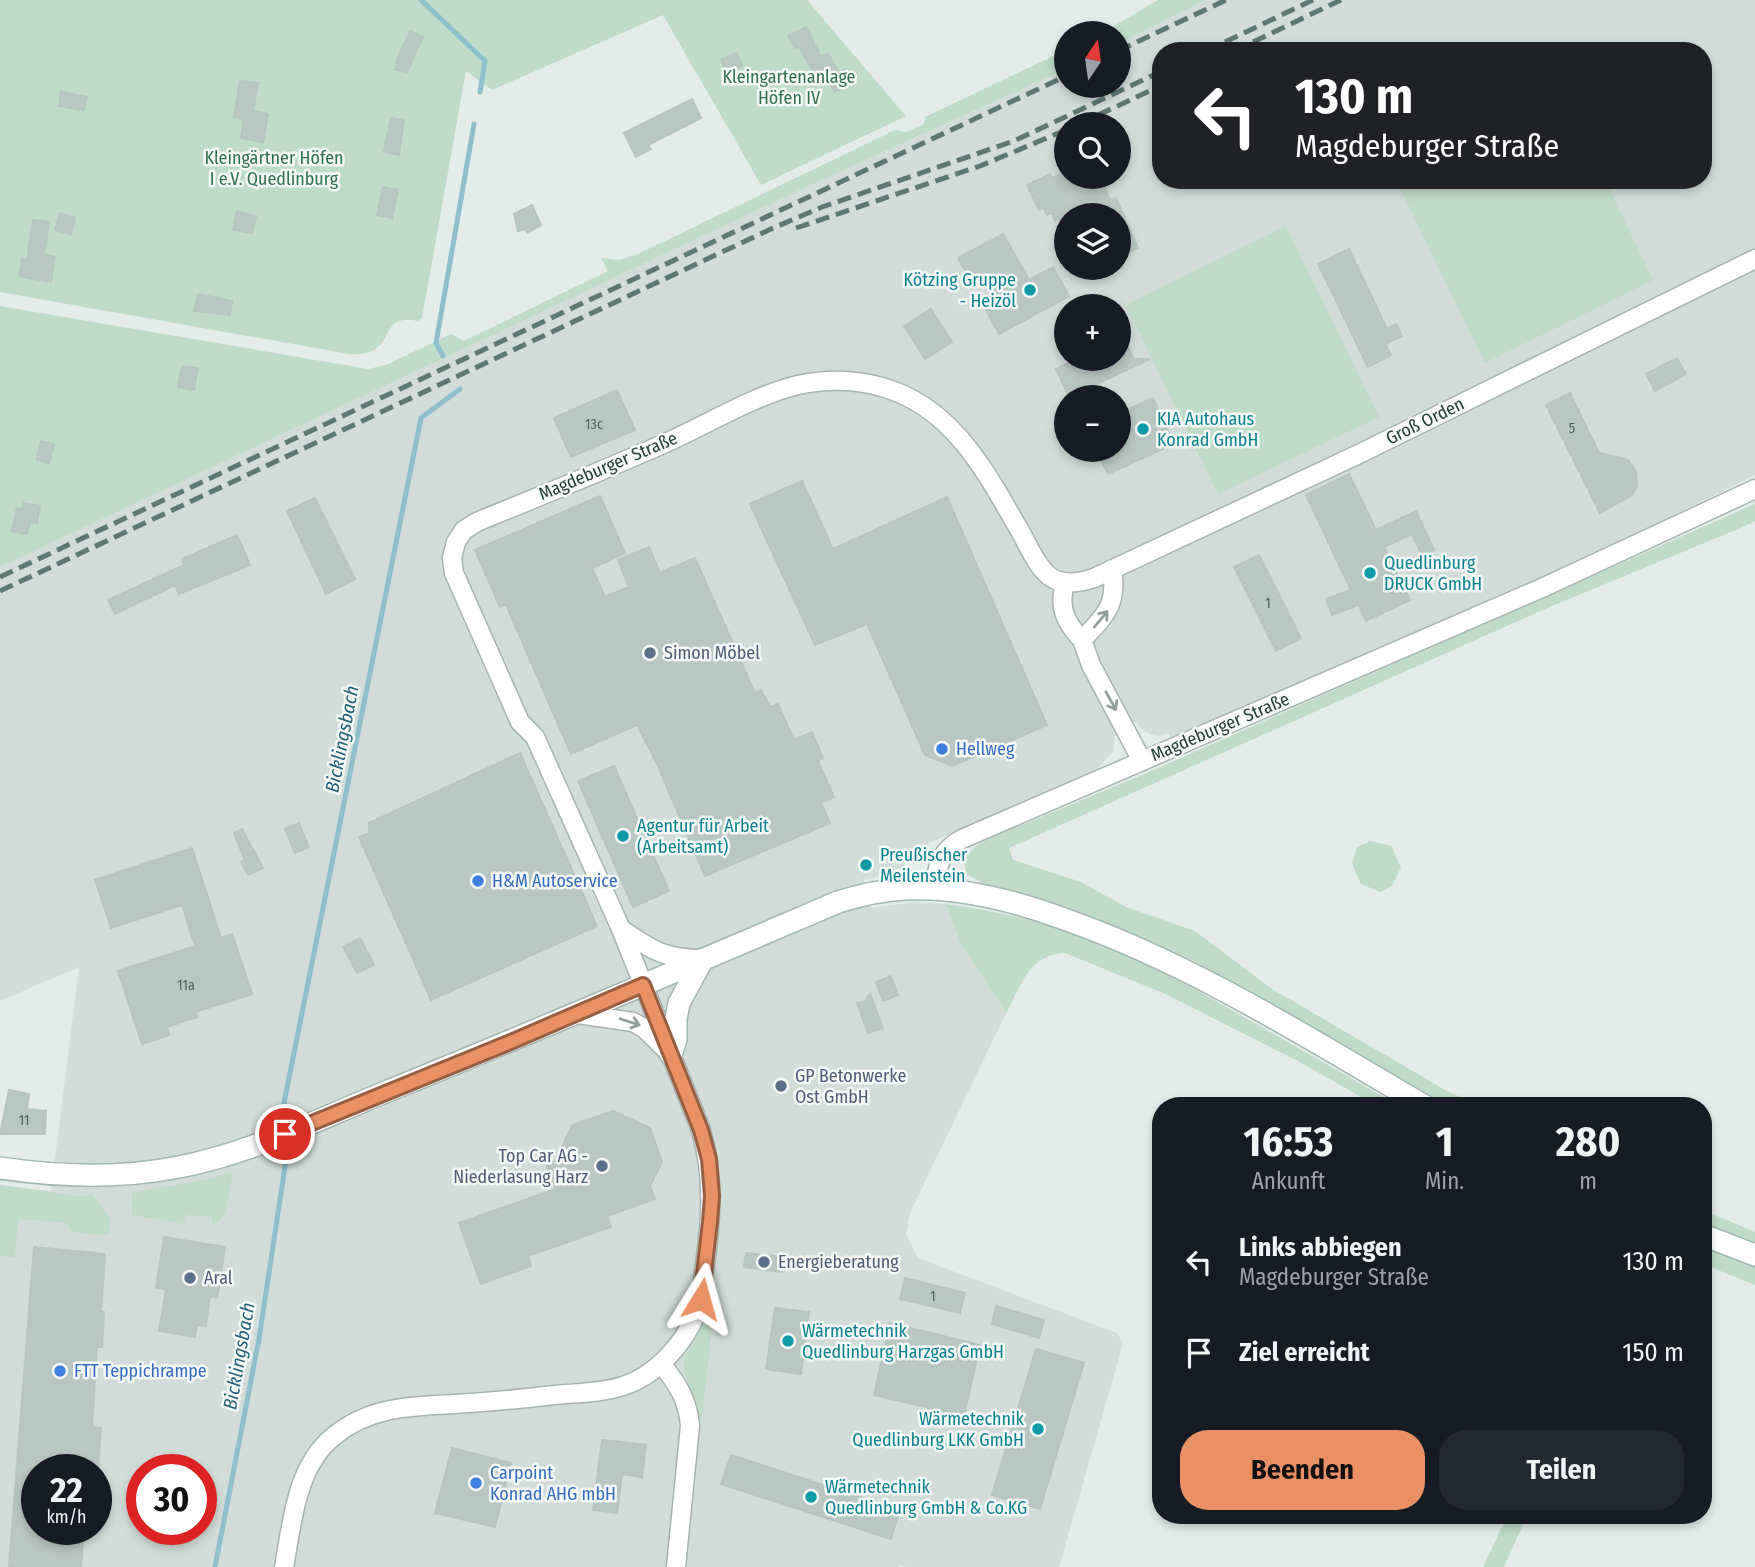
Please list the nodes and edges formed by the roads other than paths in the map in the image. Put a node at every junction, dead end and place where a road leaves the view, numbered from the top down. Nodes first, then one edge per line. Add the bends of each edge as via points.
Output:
1 (1755, 259) edge
2 (1755, 489) edge
3 (1112, 569) junction
4 (1065, 583) junction
5 (1082, 640) junction
6 (1142, 761) junction
7 (935, 889) junction
8 (621, 929) junction
9 (704, 959) junction
10 (643, 985) junction
11 (578, 1014) junction
12 (671, 1055) junction
13 (1409, 1097) edge
14 (0, 1168) edge
15 (1712, 1238) edge
16 (1755, 1255) edge
17 (661, 1363) junction
18 (284, 1567) edge
19 (676, 1567) edge

1 - 3 street, Groß Orden
2 - 6 street, Magdeburger Straße
3 - 4 street, Groß Orden via 1094,579
5 -> 3 street via 1111,605
4 - 5 street via 1061,607
4 - 8 street, Magdeburger Straße via 1042,569 990,479 943,420 898,392 847,380 775,392 464,530 452,558 458,583 520,722 535,737
5 -> 6 street
6 - 7 street, Magdeburger Straße via 955,843 939,862
7 - 9 main road via 884,891 838,902
7 - 13 main road via 986,896 1045,912 1161,958
8 - 9 street via 653,951
8 - 10 street, Magdeburger Straße
9 - 10 main road
9 - 12 main road via 679,1003
10 - 11 main road
10 - 12 street, Magdeburger Straße
11 -> 12 street via 633,1022
11 - 14 main road via 267,1141 212,1159 113,1176 59,1176
12 - 17 street, Magdeburger Straße via 701,1130 712,1196 697,1311 684,1336
15 - 16 main road
17 - 18 street via 639,1379 606,1390 394,1408 358,1419 331,1438 304,1476
17 - 19 street via 681,1389 690,1413

